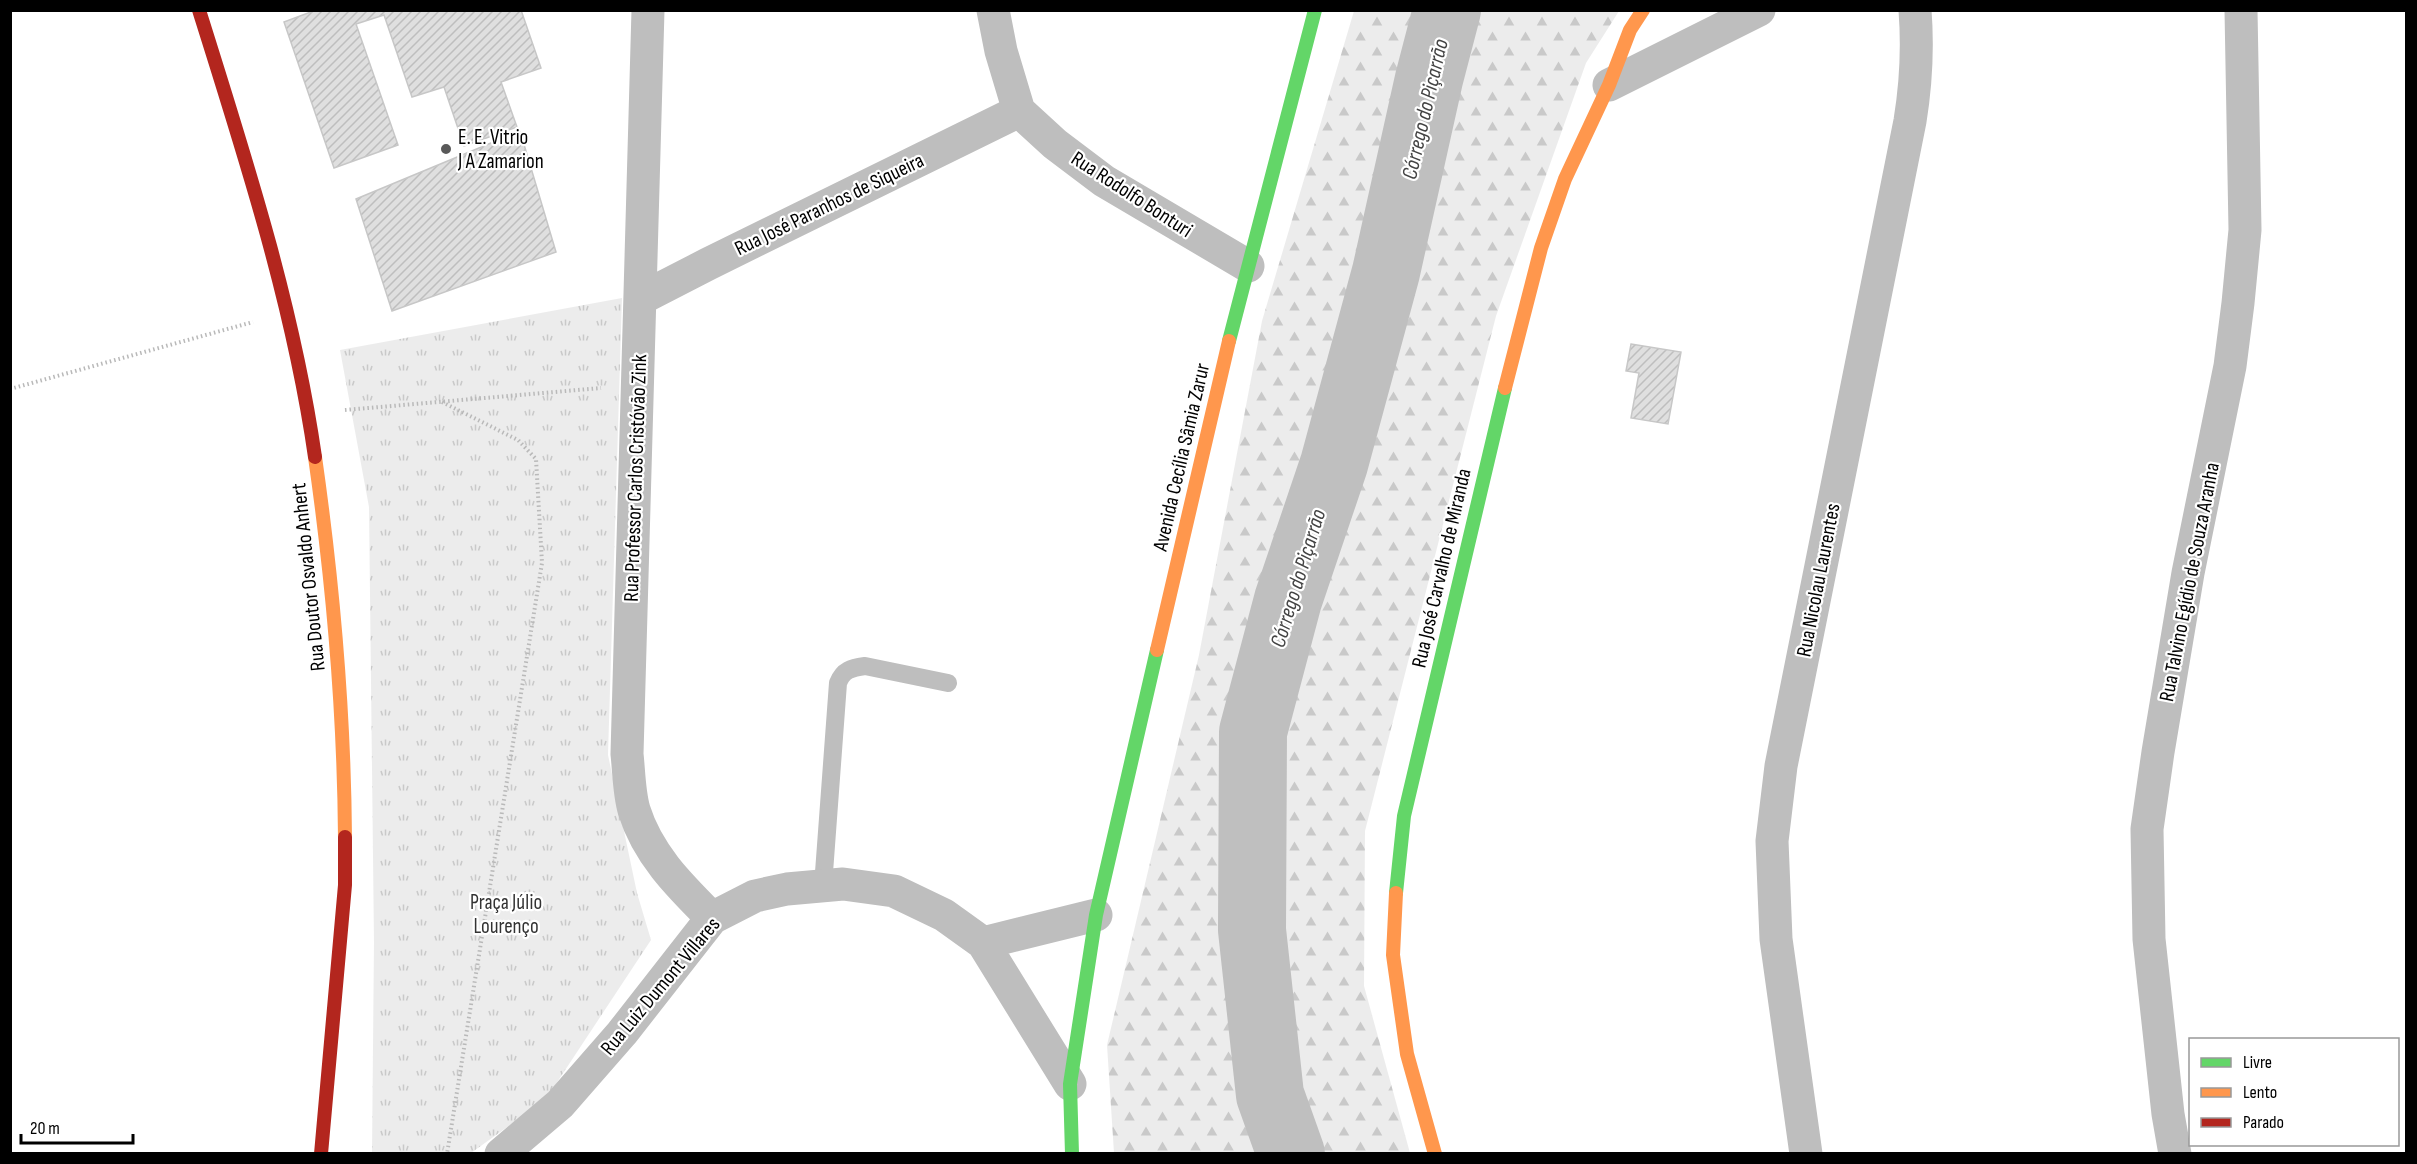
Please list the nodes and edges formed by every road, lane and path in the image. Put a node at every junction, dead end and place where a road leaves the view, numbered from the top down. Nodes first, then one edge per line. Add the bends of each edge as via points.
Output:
1 (199, 10) edge
2 (648, 10) edge
3 (993, 10) edge
4 (1315, 10) edge
5 (1642, 10) edge
6 (1759, 10) edge
7 (1915, 10) edge
8 (2241, 10) edge
9 (1609, 85) junction
10 (1019, 111) junction
11 (1248, 266) junction
12 (640, 300) junction
13 (286, 313) junction
14 (638, 384) junction
15 (10, 389) edge
16 (442, 402) junction
17 (309, 414) junction
18 (948, 683) dead end
19 (823, 886) junction
20 (1096, 915) junction
21 (712, 918) junction
22 (983, 943) junction
23 (1070, 1084) junction
24 (321, 1154) edge
25 (447, 1154) edge
26 (501, 1154) edge
27 (1072, 1154) edge
28 (1435, 1154) edge
29 (1806, 1154) edge
30 (2175, 1154) edge

1 - 13 street, Rua Doutor Osvaldo Anhert via 255,187
2 - 12 street, Rua Professor Carlos Cristóvão Zink
3 - 10 street
4 - 11 street, Avenida Cecília Sâmia Zarur
5 - 9 street, Rua José Carvalho de Miranda
6 - 9 street
7 - 29 street, Rua Nicolau Laurentes via 1917,80 1912,111 1781,766 1772,841 1776,939
8 - 30 street, Rua Talvino Egídio de Souza Aranha via 2245,230 2238,303 2230,366 2184,596 2147,829 2148,939
9 - 28 street, Rua José Carvalho de Miranda via 1565,179 1541,248 1404,816 1393,955 1407,1054
10 - 11 street, Rua Rodolfo Bonturi via 1104,181
10 - 12 street, Rua José Paranhos de Siqueira
11 - 20 street, Avenida Cecília Sâmia Zarur
12 - 14 street, Rua Professor Carlos Cristóvão Zink
13 - 15 path
13 - 17 street, Rua Doutor Osvaldo Anhert
14 - 16 path
14 - 21 street, Rua Professor Carlos Cristóvão Zink via 627,754 633,809 650,849
16 - 17 path
16 - 25 path via 518,440 536,459 542,563
17 - 24 street, Rua Doutor Osvaldo Anhert via 329,555 344,767 345,885
18 - 19 lane via 865,666 841,675
19 - 21 street, Rua Luiz Dumont Villares via 754,896
19 - 22 street, Rua Luiz Dumont Villares via 843,884 894,891 944,915
20 - 22 street
20 - 23 street
21 - 26 street, Rua Luiz Dumont Villares via 622,1033 560,1104
22 - 23 street, Rua Luiz Dumont Villares
23 - 27 street

